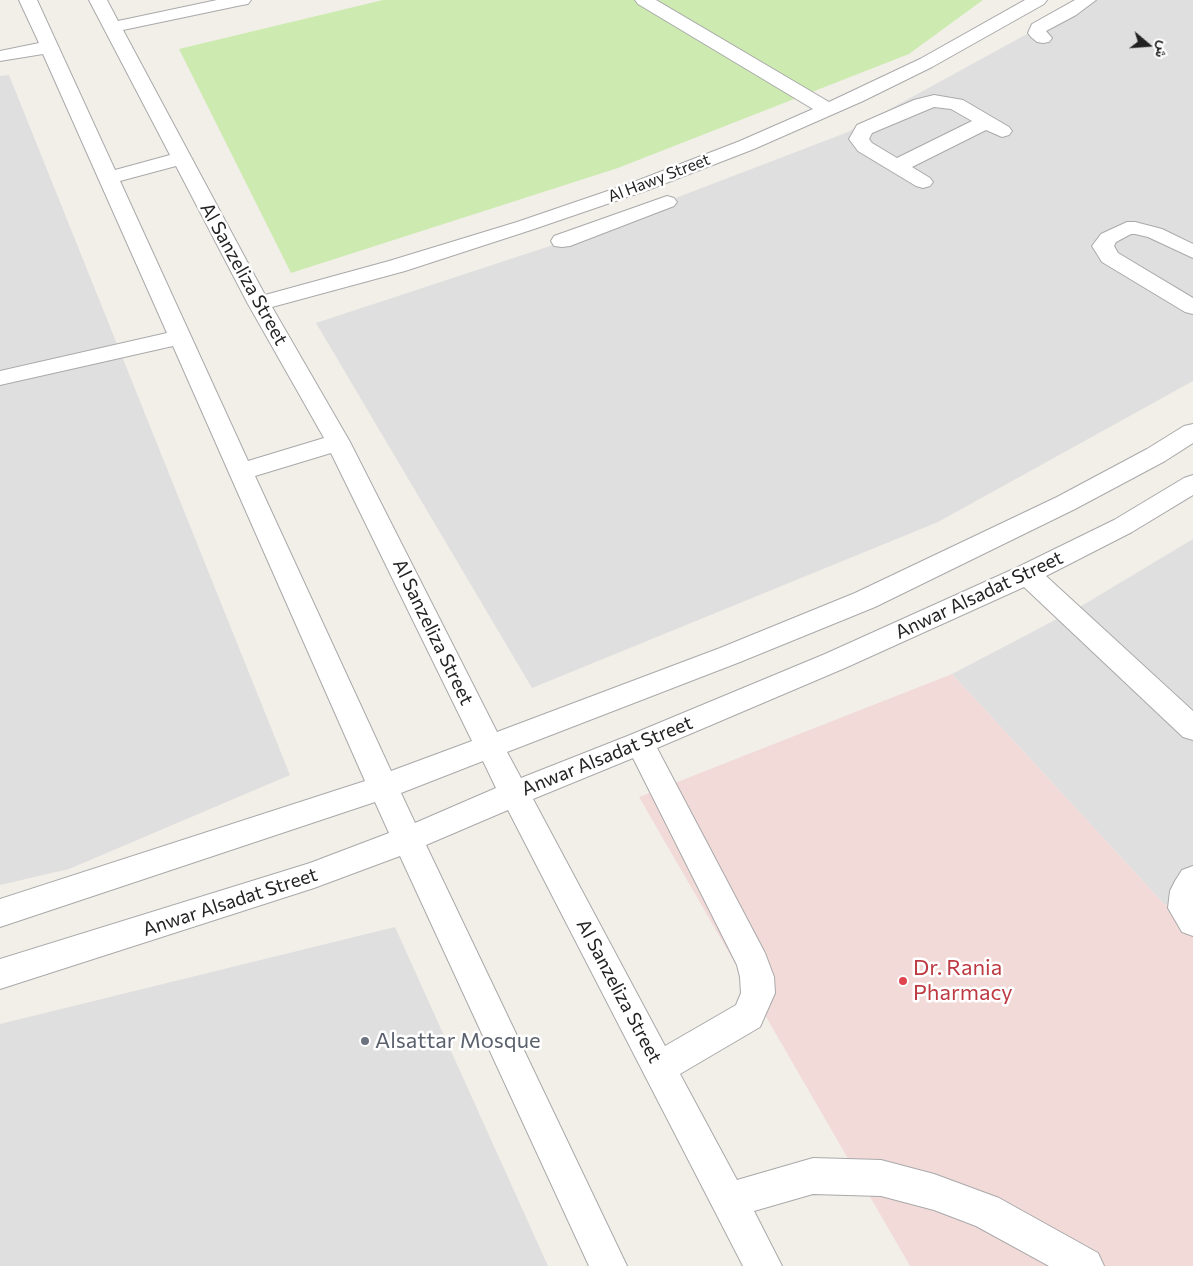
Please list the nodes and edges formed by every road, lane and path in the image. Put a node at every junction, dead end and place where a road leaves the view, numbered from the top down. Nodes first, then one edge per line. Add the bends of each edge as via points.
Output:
1 (28, 0) edge
2 (98, 0) edge
3 (242, 0) edge
4 (644, 0) edge
5 (1038, 0) edge
6 (1087, 0) edge
7 (1070, 12) junction
8 (114, 27) junction
9 (1043, 38) dead end
10 (49, 47) junction
11 (0, 56) edge
12 (856, 96) junction
13 (827, 109) junction
14 (894, 116) junction
15 (181, 158) junction
16 (896, 166) junction
17 (109, 178) junction
18 (923, 182) dead end
19 (612, 196) junction
20 (667, 202) dead end
21 (578, 208) junction
22 (633, 215) junction
23 (601, 227) junction
24 (562, 241) dead end
25 (1193, 252) edge
26 (259, 304) junction
27 (1193, 307) edge
28 (181, 337) junction
29 (0, 378) edge
30 (1193, 432) edge
31 (338, 442) junction
32 (241, 472) junction
33 (1193, 484) edge
34 (1027, 574) junction
35 (1193, 730) edge
36 (640, 743) junction
37 (490, 747) junction
38 (382, 787) junction
39 (515, 793) junction
40 (407, 840) junction
41 (1193, 880) edge
42 (0, 913) edge
43 (1193, 922) edge
44 (0, 974) edge
45 (660, 1068) junction
46 (729, 1201) junction
47 (608, 1266) edge
48 (763, 1266) edge
49 (1085, 1266) edge

1 - 10 street
2 - 8 street, Al Sanzeliza Street
3 - 8 street
4 - 13 street
5 - 7 street
5 - 12 street, Al Hawy Street via 926,63
6 - 7 street
7 - 9 street via 1038,28 1037,33
8 - 15 street, Al Sanzeliza Street
10 - 11 street
10 - 17 street
12 - 13 street, Al Hawy Street
12 - 14 street
13 - 19 street, Al Hawy Street
14 - 16 street via 864,129 859,139 865,147
14 - 16 street via 927,102 942,101 956,104 994,126
15 - 17 street
15 - 26 street, Al Sanzeliza Street
16 - 18 street
17 - 28 street
19 - 21 street, Al Hawy Street
19 - 22 street
20 - 22 street
21 - 23 street
21 - 26 street, Al Hawy Street via 397,266
22 - 23 street
23 - 24 street
25 - 27 street via 1155,233 1135,228 1127,228 1108,238 1103,246 1110,257
26 - 31 street, Al Sanzeliza Street
28 - 29 street
28 - 32 street
30 - 37 street via 1066,503 865,600
31 - 32 street
31 - 37 street, Al Sanzeliza Street
32 - 38 street
33 - 34 street, Anwar Alsadat Street via 1124,526
34 - 35 street
34 - 36 street, Anwar Alsadat Street via 835,661
36 - 39 street, Anwar Alsadat Street
36 - 45 street via 754,962 758,993 748,1016
37 - 38 street
37 - 39 street, Al Sanzeliza Street
38 - 40 street
38 - 42 street
39 - 40 street, Anwar Alsadat Street
39 - 45 street, Al Sanzeliza Street
40 - 44 street, Anwar Alsadat Street via 296,881
40 - 47 street
41 - 43 street via 1186,891 1184,908
45 - 46 street, Al Sanzeliza Street
46 - 48 street, Al Sanzeliza Street
46 - 49 street via 813,1176 881,1178 934,1192 986,1211

